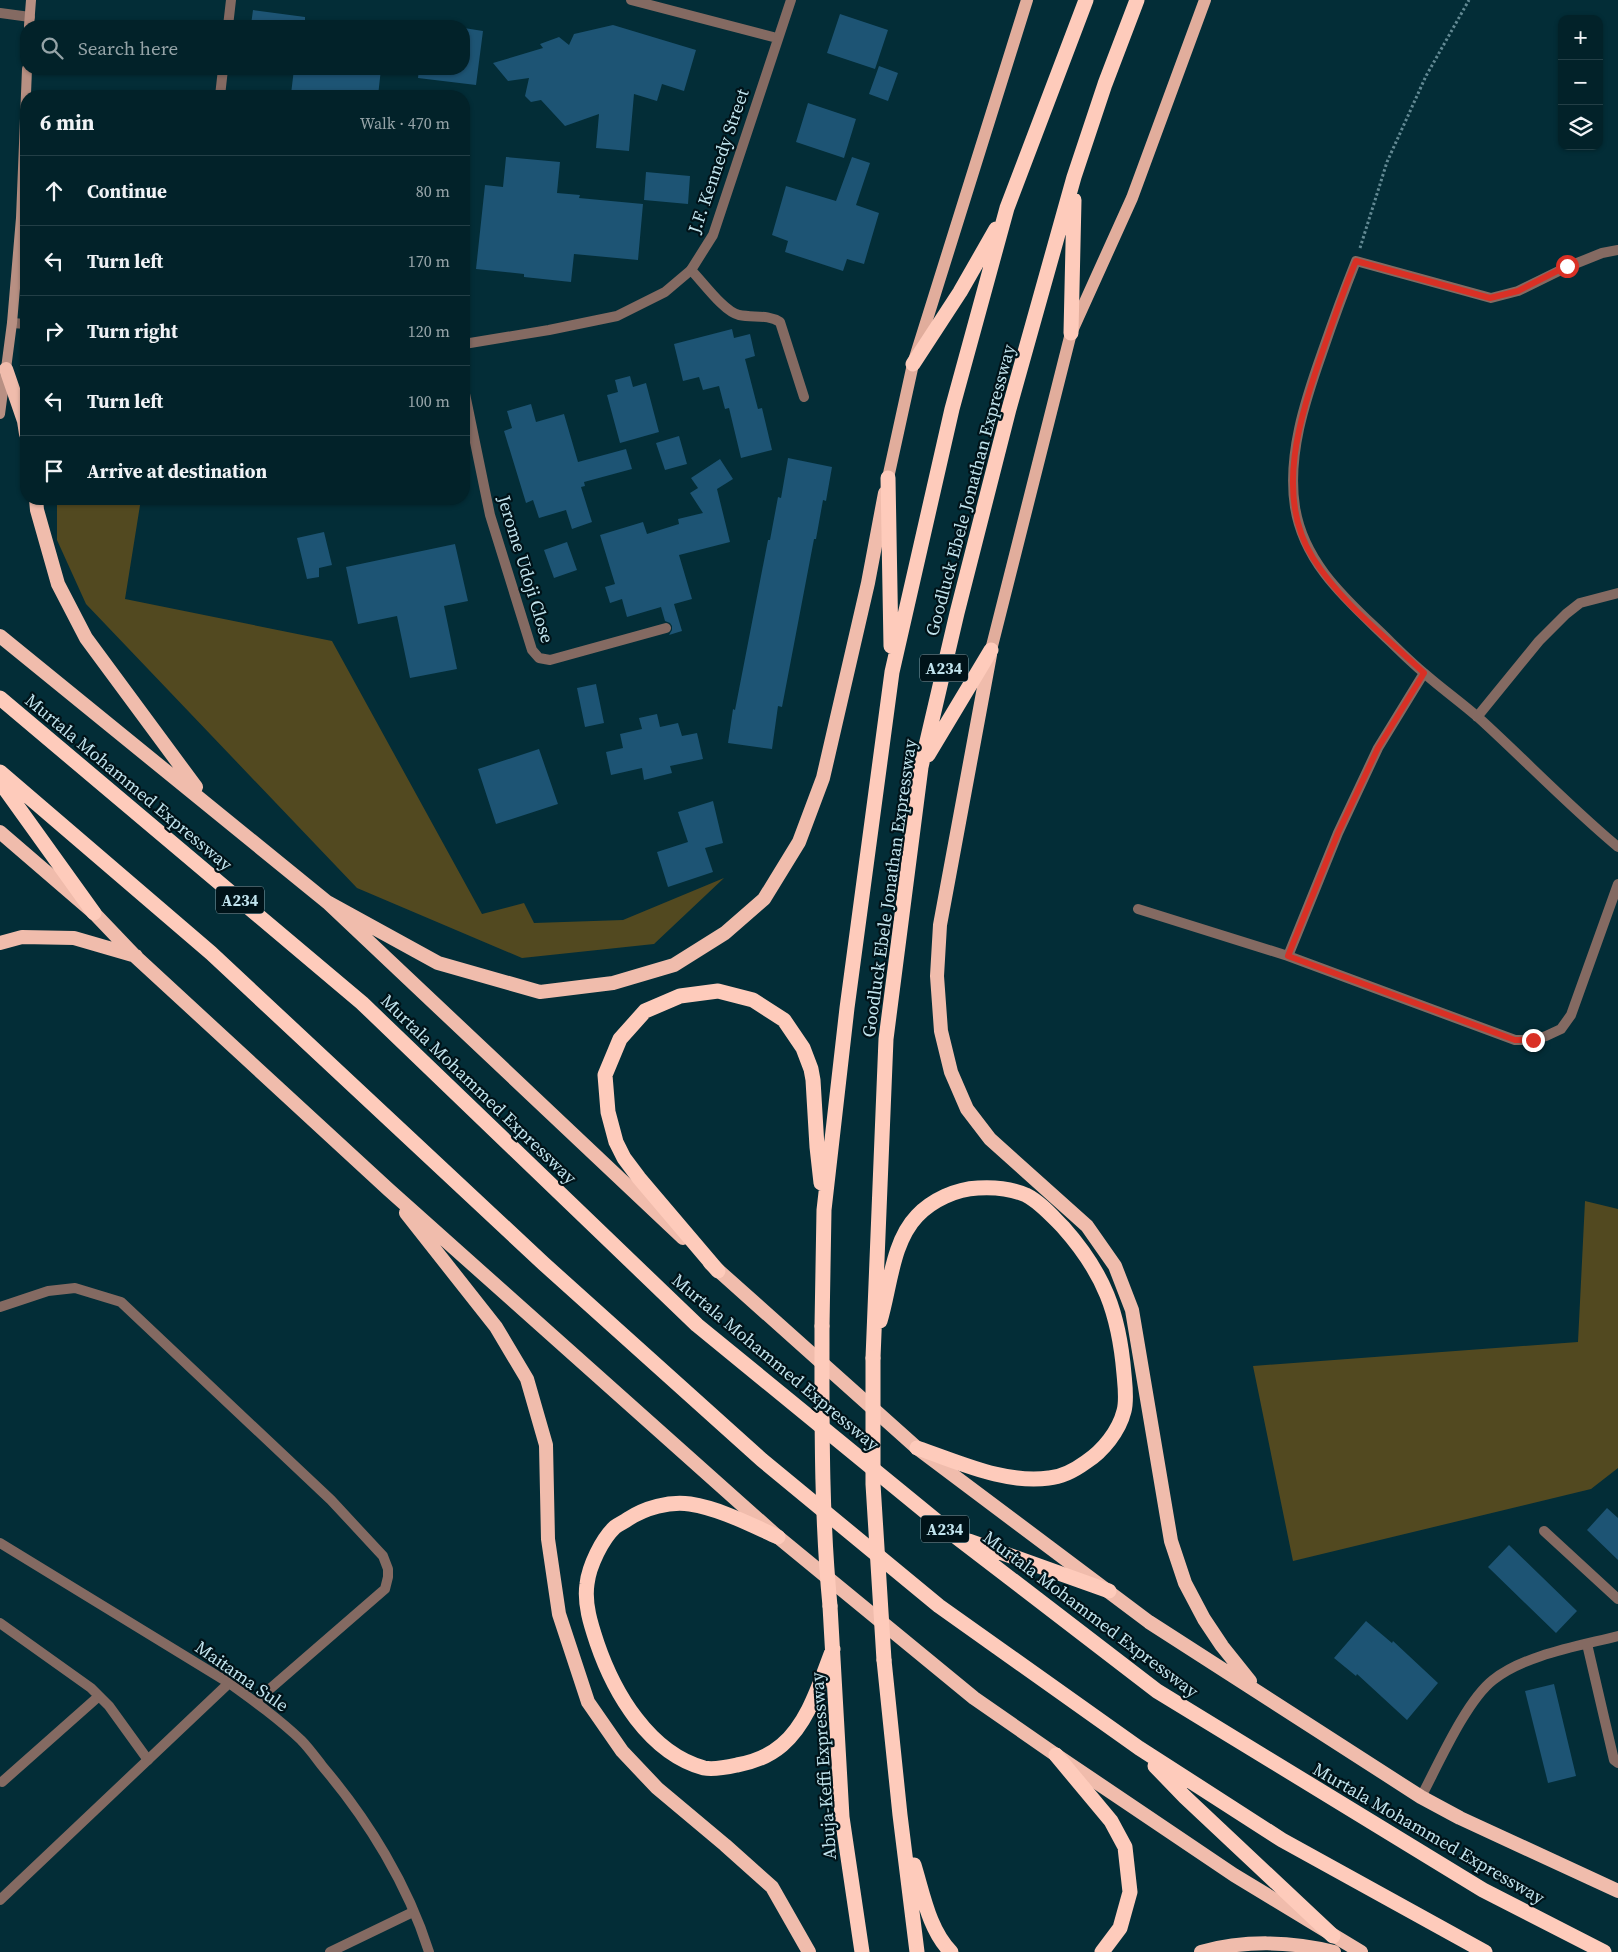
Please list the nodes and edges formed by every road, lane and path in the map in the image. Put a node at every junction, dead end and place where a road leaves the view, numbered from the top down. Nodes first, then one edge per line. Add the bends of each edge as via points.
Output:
1 (31, 0) edge
2 (231, 0) edge
3 (631, 0) edge
4 (791, 0) edge
5 (1027, 0) edge
6 (1086, 0) edge
7 (1137, 0) edge
8 (1206, 0) edge
9 (1469, 0) edge
10 (0, 13) edge
11 (23, 20) edge
12 (29, 20) edge
13 (229, 20) edge
14 (777, 38) junction
15 (27, 75) edge
16 (222, 75) edge
17 (26, 90) edge
18 (221, 90) edge
19 (1074, 177) junction
20 (1007, 208) junction
21 (20, 230) edge
22 (1618, 250) edge
23 (1356, 261) junction
24 (691, 270) junction
25 (12, 323) junction
26 (20, 324) edge
27 (1071, 333) junction
28 (470, 343) edge
29 (912, 364) junction
30 (6, 369) junction
31 (804, 397) dead end
32 (20, 409) edge
33 (0, 414) edge
34 (470, 418) edge
35 (888, 478) junction
36 (37, 505) edge
37 (1618, 593) edge
38 (666, 628) dead end
39 (0, 636) edge
40 (991, 650) junction
41 (892, 672) junction
42 (1424, 673) junction
43 (0, 698) edge
44 (1477, 717) junction
45 (921, 767) junction
46 (0, 772) edge
47 (0, 782) edge
48 (208, 804) junction
49 (0, 832) edge
50 (1618, 847) edge
51 (1618, 884) edge
52 (327, 902) junction
53 (1138, 909) dead end
54 (94, 913) junction
55 (0, 943) edge
56 (1288, 956) junction
57 (136, 957) junction
58 (389, 1190) junction
59 (824, 1210) junction
60 (718, 1271) junction
61 (0, 1307) edge
62 (874, 1342) junction
63 (917, 1448) junction
64 (1544, 1531) dead end
65 (955, 1536) junction
66 (778, 1537) junction
67 (0, 1543) edge
68 (1109, 1592) junction
69 (1618, 1599) edge
70 (830, 1606) joint
71 (0, 1623) edge
72 (1618, 1636) edge
73 (1587, 1644) junction
74 (833, 1649) junction
75 (229, 1683) junction
76 (1258, 1691) junction
77 (99, 1696) junction
78 (256, 1702) junction
79 (1139, 1748) junction
80 (1056, 1755) junction
81 (148, 1760) junction
82 (1618, 1762) edge
83 (2, 1782) dead end
84 (1421, 1797) junction
85 (900, 1815) junction
86 (1618, 1891) edge
87 (0, 1900) edge
88 (413, 1912) junction
89 (1333, 1936) junction
90 (330, 1952) edge
91 (428, 1952) edge
92 (809, 1952) edge
93 (862, 1952) edge
94 (918, 1952) edge
95 (951, 1952) edge
96 (1102, 1952) edge
97 (1201, 1952) edge
98 (1334, 1952) edge
99 (1361, 1952) edge
100 (1485, 1952) edge
101 (1604, 1952) edge

1 - 12 main road
2 - 13 street
3 - 14 street
4 - 14 street, J.F. Kennedy Street
5 - 29 main road
6 - 20 highway, Goodluck Ebele Jonathan Expressway / A234
7 - 19 highway, Goodluck Ebele Jonathan Expressway / A234
8 - 27 main road via 1132,198
9 - 23 path via 1426,76 1387,162
10 - 11 street
14 - 24 street, J.F. Kennedy Street via 713,235
15 - 17 main road
16 - 18 street
19 - 27 highway
19 - 45 highway, Goodluck Ebele Jonathan Expressway / A234 via 1009,409
20 - 29 highway via 960,292
20 - 41 highway, Goodluck Ebele Jonathan Expressway / A234 via 952,409
21 - 25 main road
22 - 23 street via 1567,266 1518,291 1490,298
23 - 42 street via 1308,395 1297,438 1293,467 1295,506 1301,533 1313,558 1341,595
24 - 28 street, J.F. Kennedy Street via 665,292 618,316
24 - 31 street via 728,309 738,315 772,316 780,322
25 - 26 street
25 - 30 main road
27 - 40 main road
29 - 35 main road
30 - 32 highway
30 - 33 main road
34 - 38 street, Jerome Udoji Close via 490,515 532,650 539,658 550,660
35 - 41 highway
35 - 52 highway via 868,583 823,778 799,842 764,899 725,933 674,965 613,983 540,992 438,963
36 - 48 highway via 58,584 86,638
37 - 44 street via 1580,603 1566,614 1539,641
39 - 48 highway
40 - 45 highway
40 - 76 highway via 940,925 936,976 941,1031 951,1072 967,1109 990,1139 1087,1226 1115,1266 1132,1310 1171,1541 1185,1583 1222,1646
41 - 59 highway, Goodluck Ebele Jonathan Expressway / A234 via 847,1008
42 - 44 street
42 - 56 street via 1378,748 1338,833
43 - 65 highway, Murtala Mohammed Expressway / A234 via 362,1004 697,1325
44 - 50 street via 1586,821
45 - 62 highway, Goodluck Ebele Jonathan Expressway / A234 via 886,1039
46 - 79 highway via 218,959 544,1264 762,1460 939,1606
47 - 54 highway
48 - 52 highway
49 - 54 highway
51 - 56 street via 1570,1015 1561,1029 1533,1040 1515,1040
52 - 60 highway, Murtala Mohammed Expressway
53 - 56 street
54 - 57 highway
55 - 57 highway via 22,937 74,938
57 - 58 highway
58 - 66 highway
58 - 92 highway via 496,1327 527,1379 546,1444 548,1539 559,1614 588,1702 622,1751 656,1788 772,1887
59 - 60 highway via 812,1074 803,1048 784,1020 753,1000 718,991 680,996 645,1010 620,1039 605,1075 608,1112 616,1142 638,1178
59 - 70 highway, Goodluck Ebele Jonathan Expressway / A234, bridge via 823,1449
60 - 63 highway, Murtala Mohammed Expressway
61 - 78 street via 48,1291 75,1288 120,1302 331,1500 383,1556 388,1569 385,1589
62 - 63 highway via 898,1247 904,1235 917,1216 938,1199 967,1189 999,1187 1027,1196 1050,1213 1101,1279 1114,1312 1122,1351 1124,1410 1116,1429 1091,1459 1071,1472 1049,1478 1005,1477
62 - 85 highway, Goodluck Ebele Jonathan Expressway / A234, bridge via 873,1484 884,1660
63 - 68 highway, Murtala Mohammed Expressway
64 - 69 street
65 - 68 highway
65 - 101 highway, Murtala Mohammed Expressway / A234 via 1157,1691 1483,1890
66 - 74 highway via 715,1509 687,1504 662,1505 636,1514 615,1527 598,1550 586,1584 588,1618 603,1661 622,1698 646,1731 673,1754 705,1768 758,1761 782,1745 800,1724
66 - 80 highway via 974,1698
67 - 75 street, Maitama Sule
68 - 76 highway, Murtala Mohammed Expressway via 1149,1622
70 - 74 highway, Abuja-Keffi Expressway / A234
71 - 77 street
72 - 73 street
73 - 82 street via 1614,1760
73 - 84 street via 1514,1667 1492,1681 1474,1702
74 - 93 highway, Abuja-Keffi Expressway / A234 via 842,1817
75 - 78 street, Maitama Sule
75 - 81 street
76 - 84 highway, Murtala Mohammed Expressway
77 - 81 street
77 - 83 street
78 - 88 street, Maitama Sule via 302,1741 341,1788 374,1838
79 - 89 highway via 1185,1797
79 - 100 highway via 1282,1840
80 - 89 highway via 1234,1875
80 - 96 highway via 1111,1821 1125,1847 1130,1892 1120,1928
81 - 87 street
84 - 86 highway, Murtala Mohammed Expressway
85 - 94 highway, A234
85 - 95 highway via 928,1914
88 - 90 street
88 - 91 street, Maitama Sule
89 - 99 highway
97 - 98 highway via 1218,1947 1264,1943

